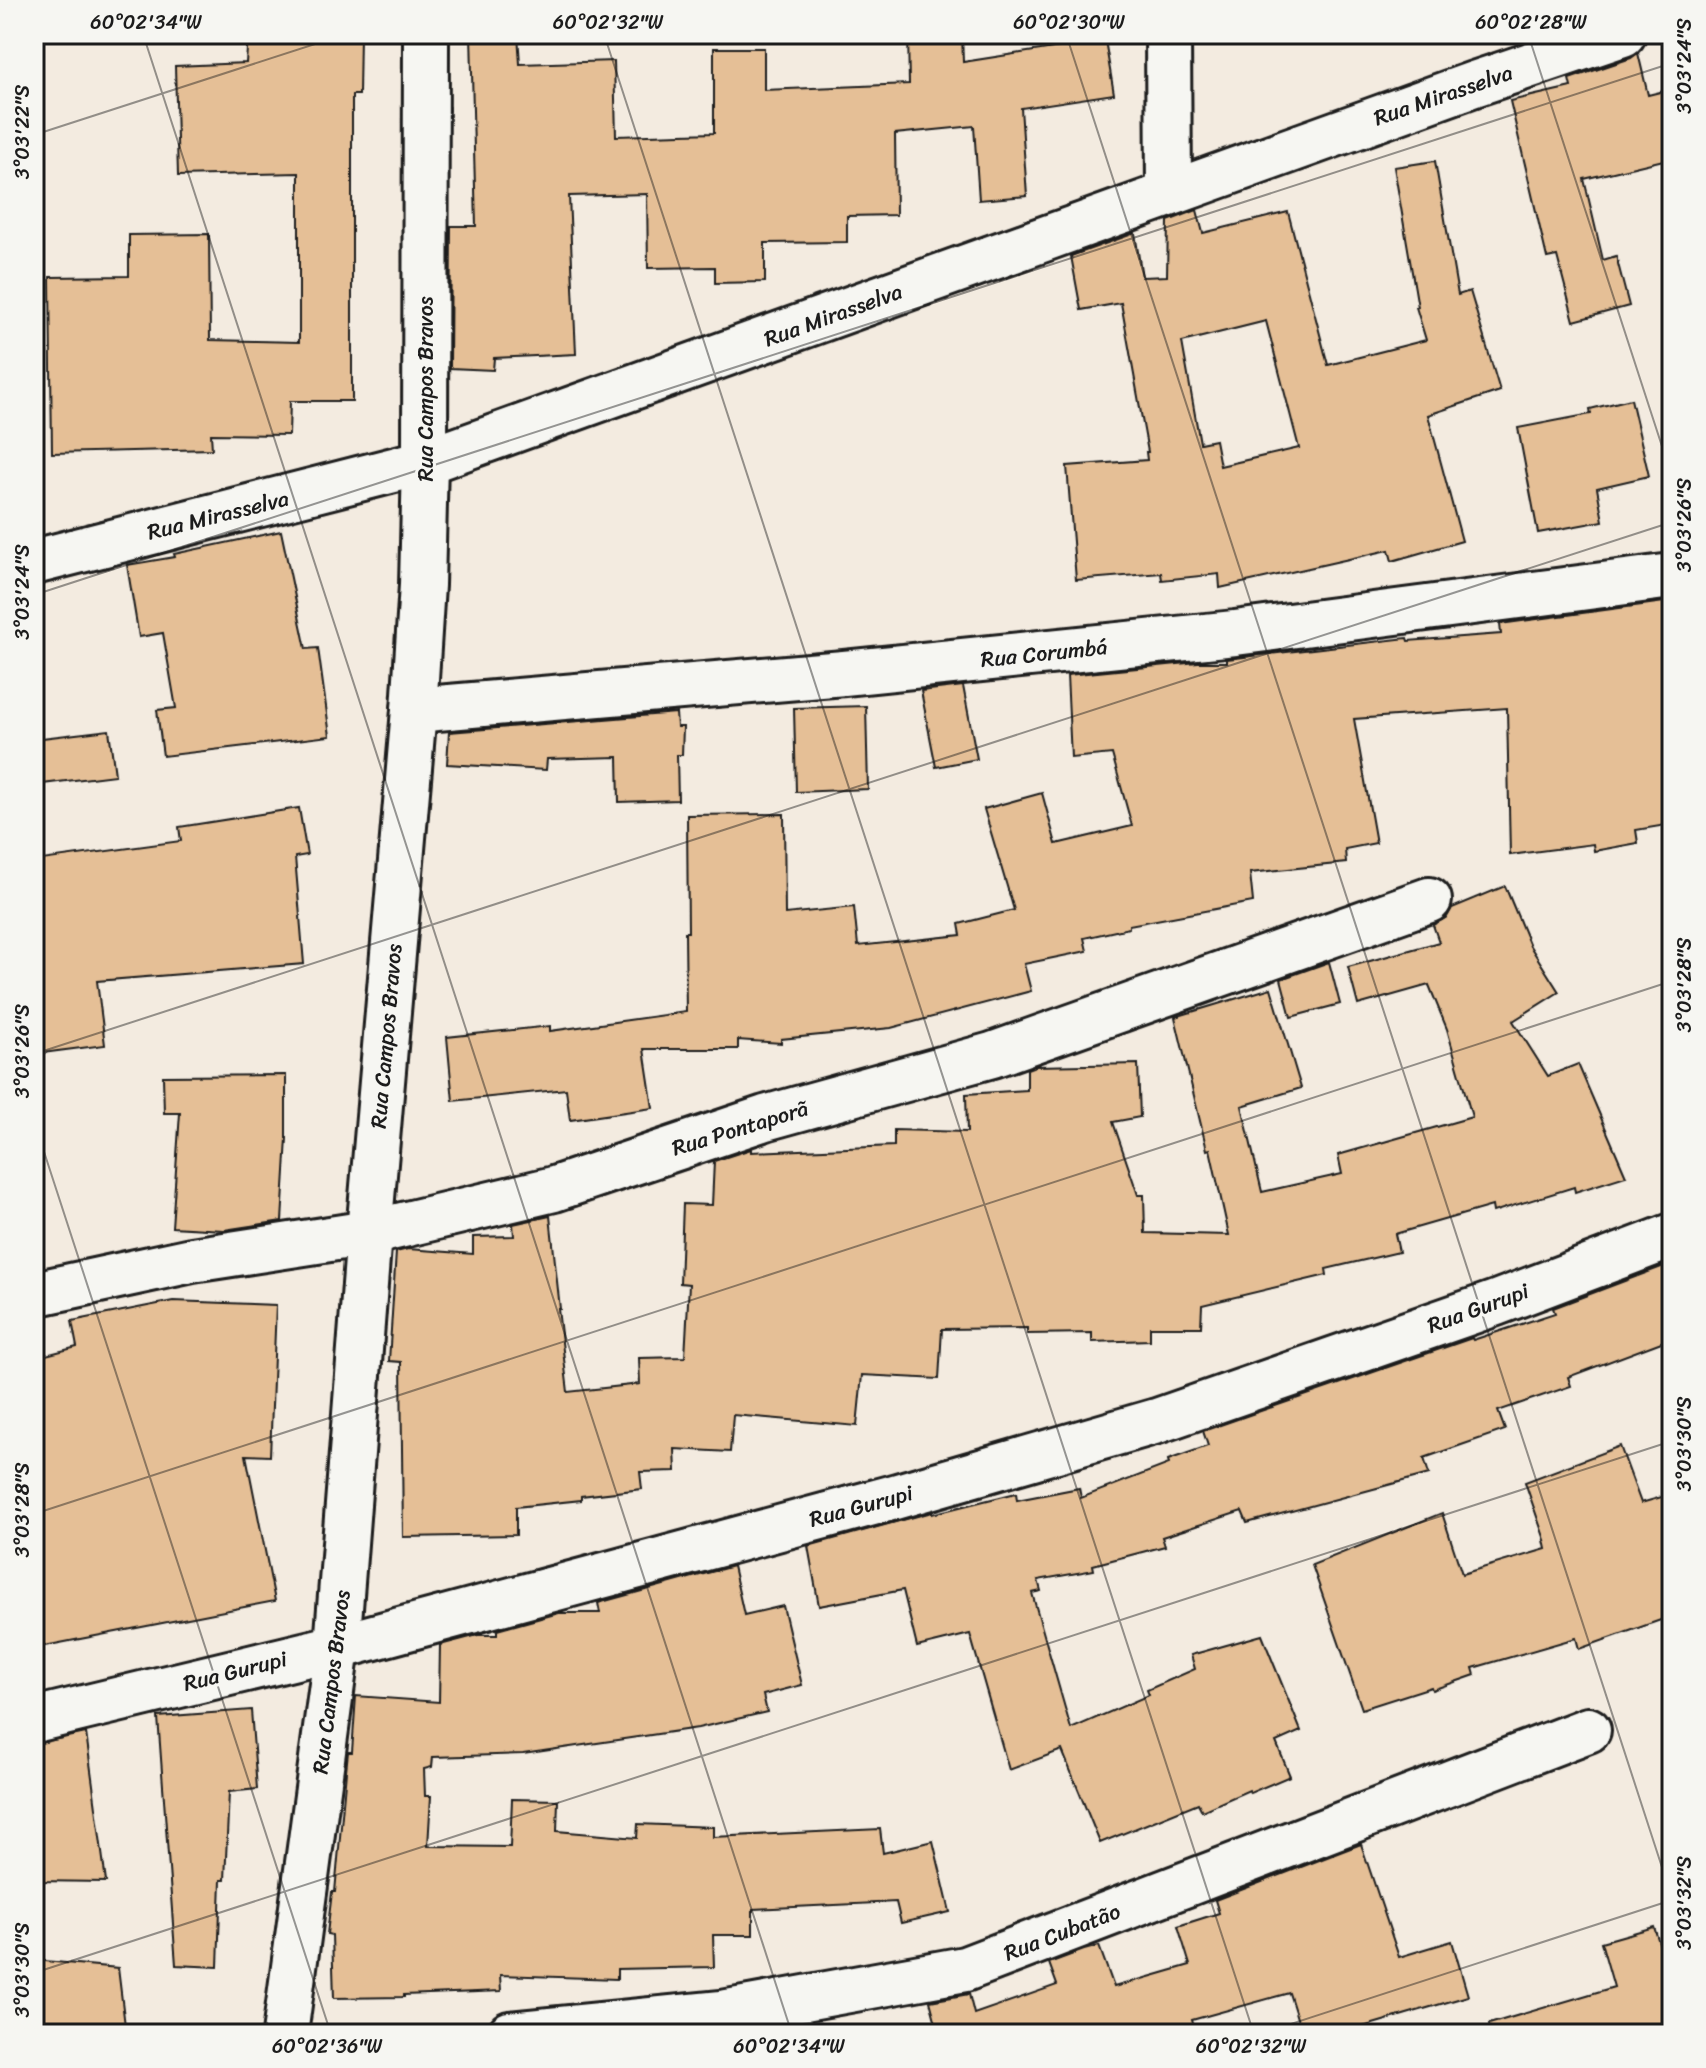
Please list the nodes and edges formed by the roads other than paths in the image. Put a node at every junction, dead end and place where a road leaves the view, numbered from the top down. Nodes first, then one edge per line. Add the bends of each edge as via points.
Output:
1 (426, 34) edge
2 (1168, 34) edge
3 (1623, 34) edge
4 (1169, 193) junction
5 (425, 462) junction
6 (34, 562) edge
7 (1672, 576) edge
8 (414, 710) junction
9 (1429, 900) dead end
10 (369, 1233) junction
11 (1672, 1236) edge
12 (34, 1294) edge
13 (337, 1647) junction
14 (34, 1720) edge
15 (1588, 1730) dead end
16 (285, 2034) edge
17 (510, 2034) edge

1 - 5 street, Rua Campos Bravos
2 - 4 street
3 - 4 street, Rua Mirasselva
4 - 5 street, Rua Mirasselva
5 - 6 street, Rua Mirasselva
5 - 8 street, Rua Campos Bravos
7 - 8 street, Rua Corumbá via 1235,633
8 - 10 street, Rua Campos Bravos
9 - 10 street, Rua Pontaporã via 992,1055 765,1118 554,1189
10 - 12 street, Rua Pontaporã via 192,1260
10 - 13 street, Rua Campos Bravos
11 - 13 street, Rua Gurupi via 1157,1421
13 - 14 street, Rua Gurupi
13 - 16 street, Rua Campos Bravos
15 - 17 street, Rua Cubatão via 965,1969 722,2013

